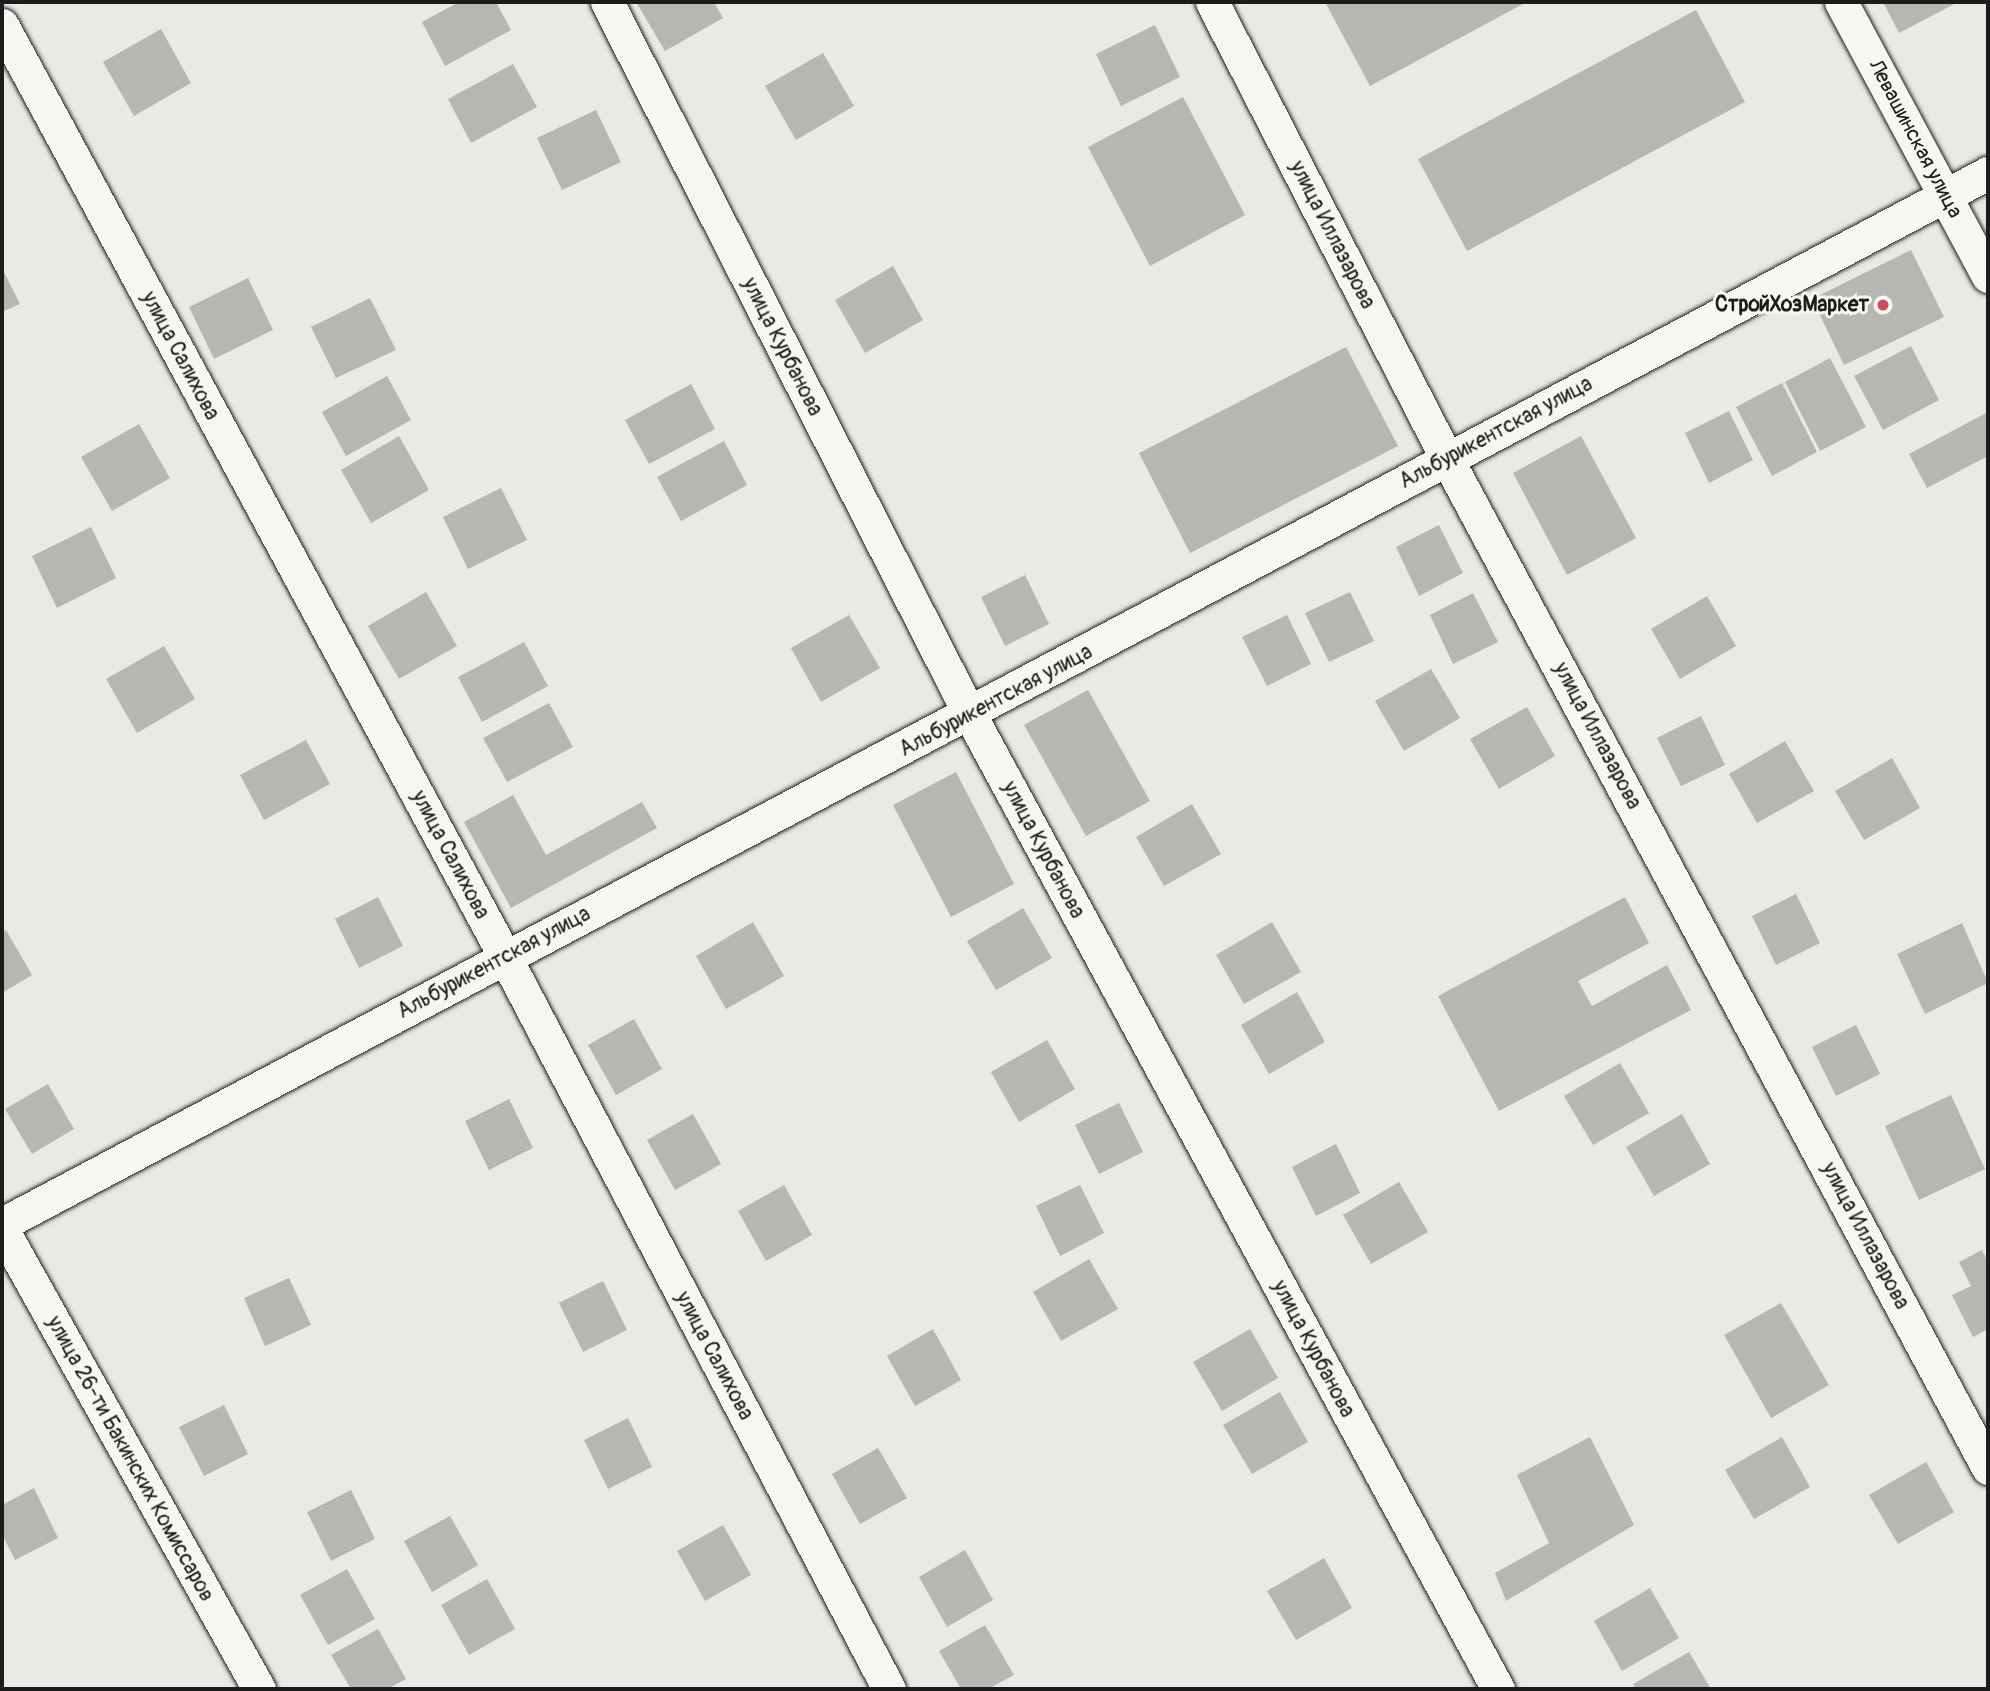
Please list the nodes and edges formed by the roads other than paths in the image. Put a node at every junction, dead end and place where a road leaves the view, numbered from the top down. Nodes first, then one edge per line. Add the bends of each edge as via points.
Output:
1 (607, 2) edge
2 (1212, 2) edge
3 (1841, 2) edge
4 (2, 25) edge
5 (1988, 173) edge
6 (1945, 195) junction
7 (1988, 276) edge
8 (1447, 459) junction
9 (970, 715) junction
10 (505, 957) junction
11 (2, 1226) edge
12 (1988, 1468) edge
13 (259, 1689) edge
14 (889, 1689) edge
15 (1498, 1689) edge

1 - 9 street, улица Курбанова
2 - 8 street, улица Иллазарова
3 - 6 street, Левашинская улица
4 - 10 street, улица Салихова
5 - 6 street, Альбурикентская улица
6 - 7 street, Левашинская улица
6 - 8 street, Альбурикентская улица
8 - 9 street, Альбурикентская улица
8 - 12 street, улица Иллазарова
9 - 10 street, Альбурикентская улица
9 - 15 street, улица Курбанова
10 - 11 street, Альбурикентская улица
10 - 14 street, улица Салихова
11 - 13 street, улица 26-ти Бакинских Комиссаров

